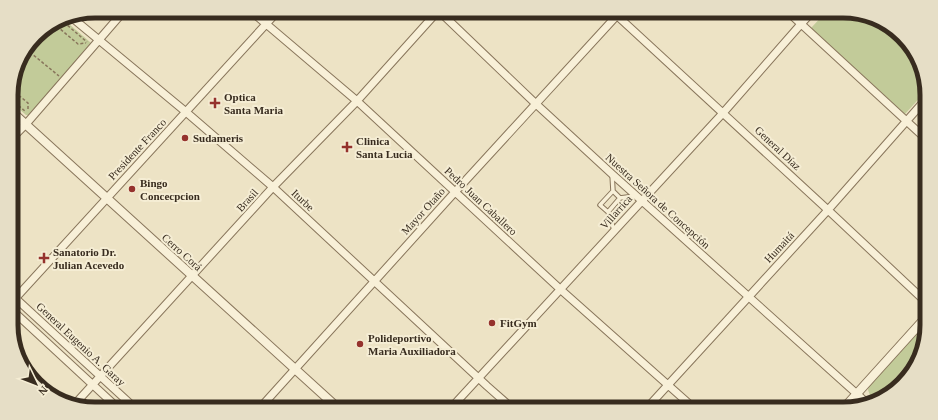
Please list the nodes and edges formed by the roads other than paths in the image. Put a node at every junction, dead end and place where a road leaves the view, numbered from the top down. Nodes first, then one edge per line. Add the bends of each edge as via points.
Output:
1 (118, 18) edge
2 (259, 18) edge
3 (272, 18) edge
4 (432, 18) edge
5 (445, 18) edge
6 (613, 18) edge
7 (622, 18) edge
8 (795, 18) edge
9 (807, 18) edge
10 (76, 21) edge
11 (266, 24) junction
12 (801, 24) junction
13 (99, 39) junction
14 (357, 101) junction
15 (536, 104) junction
16 (920, 106) edge
17 (186, 112) junction
18 (722, 113) junction
19 (18, 117) edge
20 (906, 121) junction
21 (26, 124) junction
22 (18, 132) edge
23 (920, 133) edge
24 (612, 174) junction
25 (273, 187) junction
26 (613, 191) junction
27 (455, 192) junction
28 (106, 198) junction
29 (620, 198) junction
30 (639, 198) junction
31 (828, 210) junction
32 (608, 212) junction
33 (614, 230) junction
34 (192, 276) junction
35 (375, 280) junction
36 (560, 289) junction
37 (18, 293) edge
38 (748, 297) junction
39 (920, 297) edge
40 (18, 303) edge
41 (18, 316) edge
42 (920, 324) edge
43 (296, 369) junction
44 (99, 376) junction
45 (478, 378) junction
46 (92, 384) junction
47 (668, 385) junction
48 (857, 394) junction
49 (864, 399) edge
50 (78, 400) edge
51 (111, 402) edge
52 (128, 402) edge
53 (265, 402) edge
54 (331, 402) edge
55 (456, 402) edge
56 (505, 402) edge
57 (652, 402) edge
58 (687, 402) edge
59 (850, 402) edge

1 - 13 street
2 - 11 street, Pedro Juan Caballero
3 - 11 street, Presidente Franco
4 - 14 street, Brasil
5 - 15 street, Nuestra Señora de Concepción
6 - 15 street, Mayor Otaño
7 - 18 street, General Díaz
8 - 12 street
9 - 12 street, Villarrica
10 - 13 street, Iturbe
11 - 14 street, Pedro Juan Caballero
11 - 17 street, Presidente Franco
12 - 18 street, Villarrica
12 - 20 street
13 - 17 street, Iturbe
13 - 21 street
14 - 25 street, Brasil
14 - 27 street, Pedro Juan Caballero
15 - 24 street, Nuestra Señora de Concepción
15 - 27 street, Mayor Otaño
16 - 20 street, Humaitá
17 - 25 street, Iturbe
17 - 28 street, Presidente Franco
18 - 30 street, Villarrica
18 - 31 street, General Díaz
19 - 21 street, Cerro Corá
20 - 23 street
20 - 31 street, Humaitá
21 - 22 street
21 - 28 street, Cerro Corá
24 - 26 lane
24 - 30 street, Nuestra Señora de Concepción
25 - 34 street, Brasil
25 - 35 street, Iturbe
26 - 29 lane
26 - 32 lane via 600,205
27 - 35 street, Mayor Otaño
27 - 36 street, Pedro Juan Caballero
28 - 34 street, Cerro Corá
28 - 37 street, Presidente Franco
29 - 30 lane
29 - 32 lane
30 - 33 street, Villarrica
30 - 38 street, Nuestra Señora de Concepción
31 - 38 street, Humaitá
31 - 39 street, General Díaz
32 - 33 lane
33 - 36 street, Villarrica
34 - 43 street, Cerro Corá
34 - 44 street, Brasil
35 - 43 street, Mayor Otaño
35 - 45 street, Iturbe
36 - 45 street, Villarrica
36 - 47 street, Pedro Juan Caballero
38 - 47 street, Humaitá
38 - 48 street, Nuestra Señora de Concepción
40 - 44 street, General Eugenio A. Garay
41 - 46 street, General Eugenio A. Garay
42 - 48 street
43 - 53 street, Mayor Otaño
43 - 54 street, Cerro Corá
44 - 46 street, Brasil
44 - 52 street, General Eugenio A. Garay
45 - 55 street, Villarrica
45 - 56 street, Iturbe
46 - 50 street, Brasil
46 - 51 street, General Eugenio A. Garay
47 - 57 street, Humaitá
47 - 58 street, Pedro Juan Caballero
48 - 49 street, Nuestra Señora de Concepción
48 - 59 street

